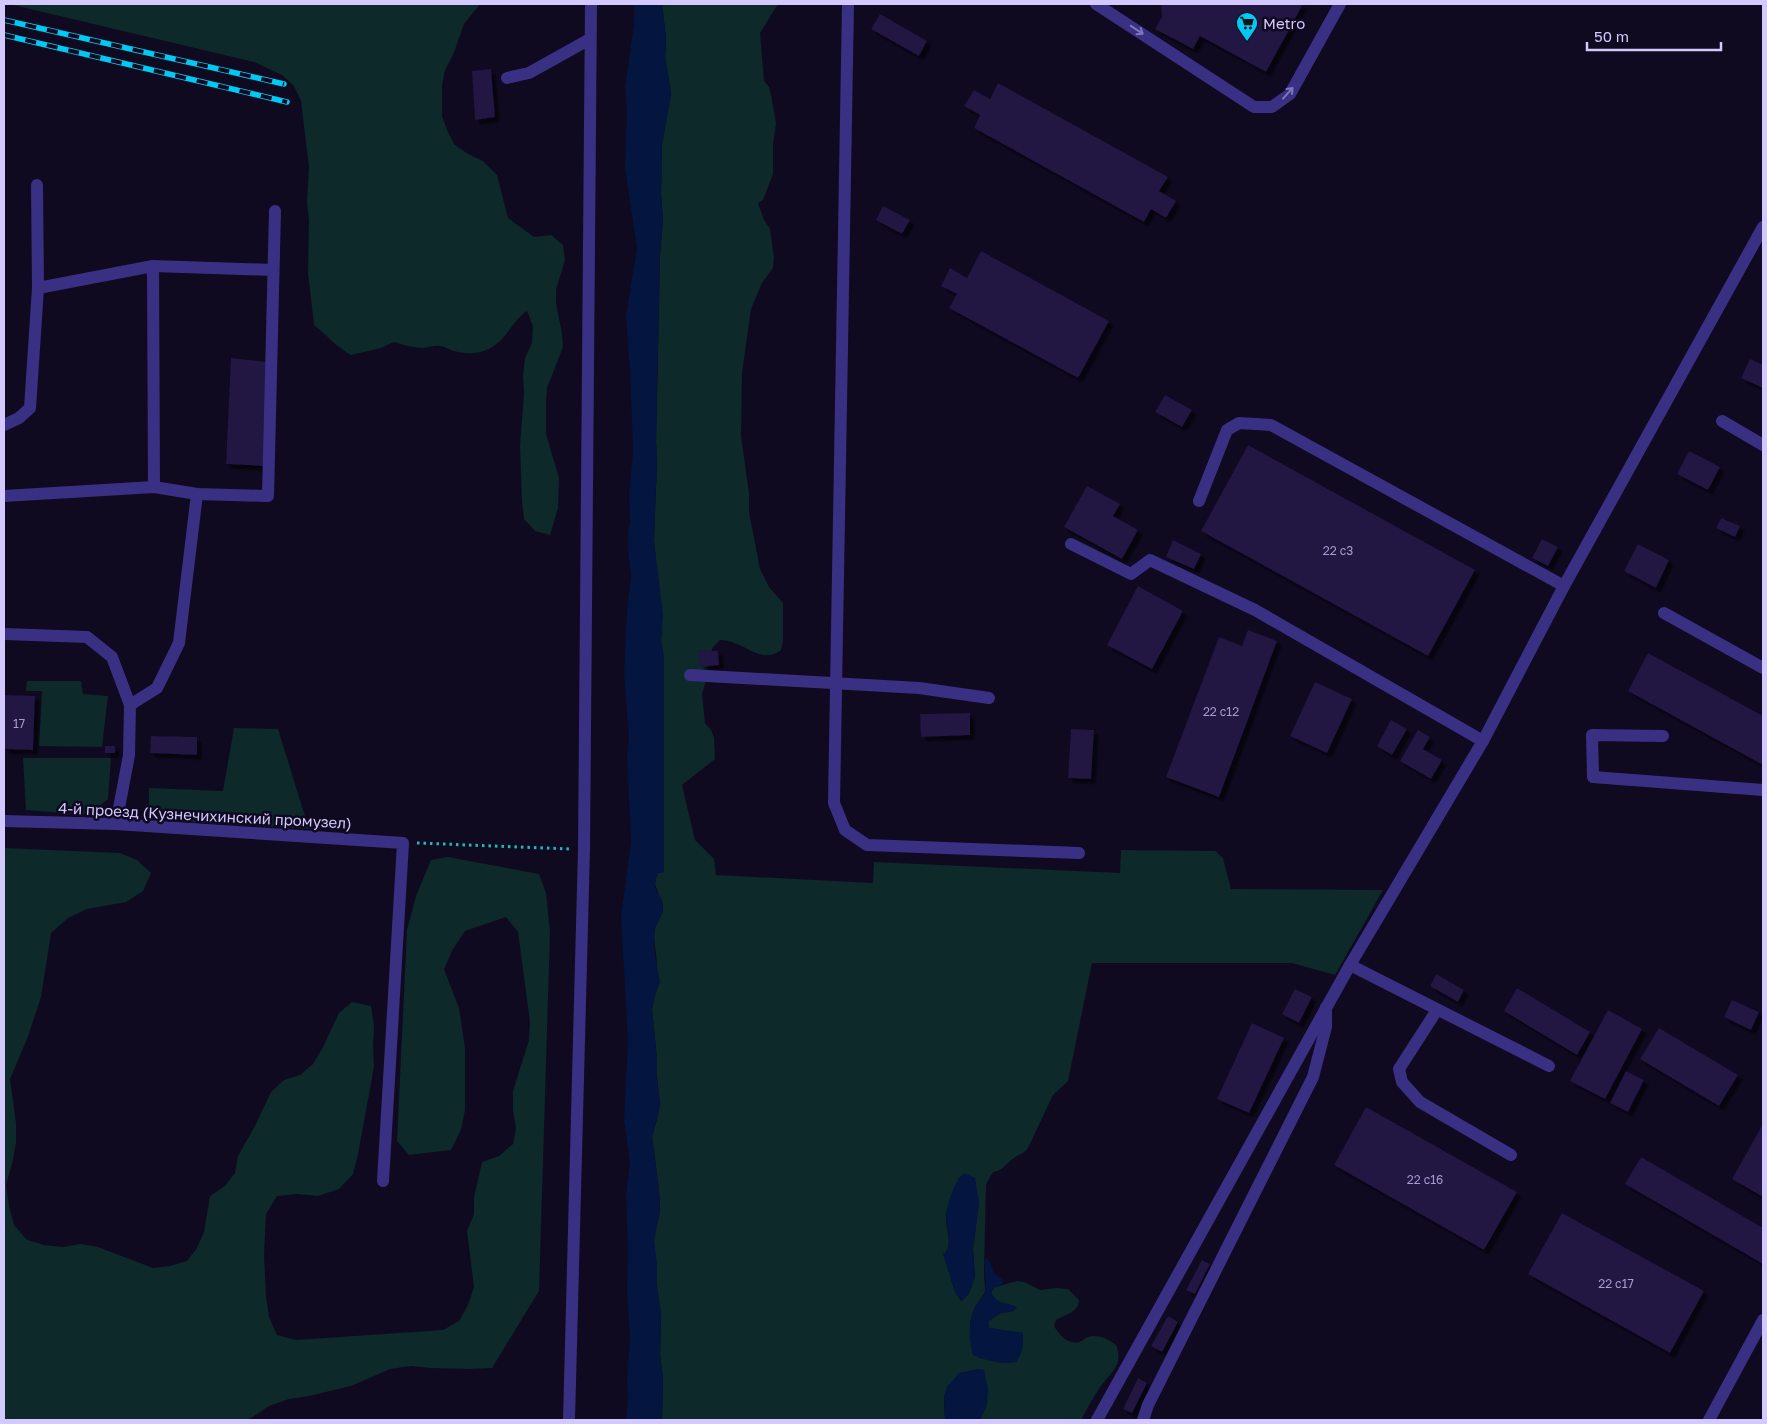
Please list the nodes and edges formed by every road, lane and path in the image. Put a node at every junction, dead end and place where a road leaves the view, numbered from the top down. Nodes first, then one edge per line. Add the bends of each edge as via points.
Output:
1 (591, 4) edge
2 (848, 4) edge
3 (1096, 4) edge
4 (1340, 4) edge
5 (590, 39) junction
6 (507, 78) dead end
7 (38, 185) dead end
8 (275, 211) dead end
9 (1763, 227) edge
10 (153, 266) junction
11 (273, 270) junction
12 (38, 288) junction
13 (1722, 421) dead end
14 (4, 425) edge
15 (1763, 445) edge
16 (154, 487) junction
17 (197, 494) junction
18 (4, 496) edge
19 (1199, 501) dead end
20 (1071, 544) dead end
21 (1564, 586) junction
22 (1664, 613) dead end
23 (4, 634) edge
24 (1763, 668) edge
25 (690, 675) dead end
26 (836, 684) junction
27 (989, 698) dead end
28 (130, 705) junction
29 (1662, 736) dead end
30 (1484, 741) junction
31 (1763, 790) edge
32 (4, 821) edge
33 (116, 824) junction
34 (403, 843) junction
35 (584, 849) junction
36 (1079, 854) dead end
37 (1350, 965) junction
38 (1326, 1007) junction
39 (1437, 1010) junction
40 (1549, 1066) dead end
41 (1512, 1155) dead end
42 (383, 1181) dead end
43 (1763, 1320) edge
44 (1100, 1419) edge
45 (569, 1420) edge
46 (1144, 1420) edge
47 (1709, 1420) edge

1 - 5 street
2 - 26 street
3 -> 4 street via 1254,106 1272,107 1290,94
5 - 6 street via 529,74
5 - 35 street
7 - 12 street
8 - 11 street
9 - 21 street
10 - 11 street
10 - 12 street
10 - 16 street
11 - 17 street via 268,496
12 - 14 street via 30,408
13 - 15 street
16 - 17 street
16 - 18 street
17 - 28 street via 179,643 156,688
19 - 21 street via 1227,430 1238,423 1271,425
20 - 30 street via 1131,574 1150,560 1254,610
21 - 30 street
22 - 24 street
23 - 28 street via 87,636 112,657
25 - 26 street
26 - 27 street via 919,688
26 - 36 street via 834,803 845,830 867,845
28 - 33 street via 129,755
29 - 31 street via 1592,735 1593,777
30 - 37 street
32 - 33 street, 4-й проезд (Кузнечихинский промузел)
33 - 34 street, 4-й проезд (Кузнечихинский промузел)
34 - 35 path
34 - 42 street
35 - 45 street
37 - 38 street
37 - 39 street
38 - 44 street
38 - 46 street via 1326,1027 1313,1077 1148,1404
39 - 40 street
39 - 41 street via 1399,1069 1402,1082 1420,1102
43 - 47 street

